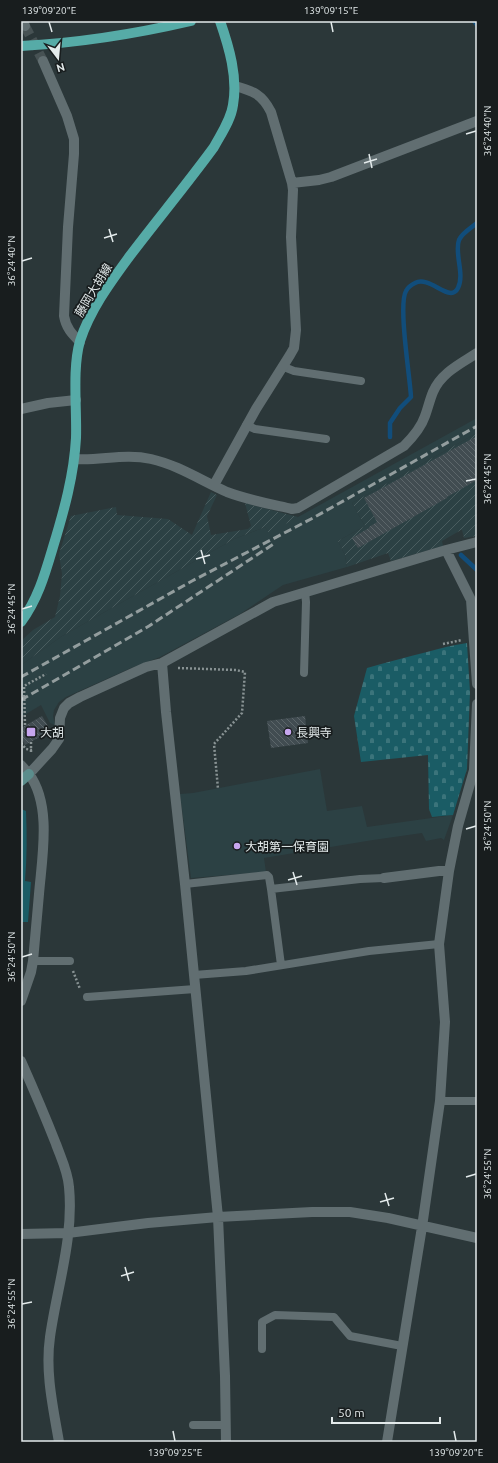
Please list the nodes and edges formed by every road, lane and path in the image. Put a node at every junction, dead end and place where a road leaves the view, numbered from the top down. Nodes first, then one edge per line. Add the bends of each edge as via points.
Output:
1 (191, 21) edge
2 (220, 21) edge
3 (21, 46) edge
4 (43, 62) tunnel mouth
5 (235, 86) junction
6 (477, 121) edge
7 (292, 183) junction
8 (80, 342) junction
9 (477, 353) edge
10 (284, 367) junction
11 (361, 381) dead end
12 (76, 400) junction
13 (21, 409) edge
14 (246, 425) junction
15 (326, 439) dead end
16 (75, 459) junction
17 (214, 485) junction
18 (477, 542) edge
19 (446, 550) junction
20 (305, 592) junction
21 (21, 622) edge
22 (469, 639) dead end
23 (443, 644) dead end
24 (162, 663) junction
25 (304, 673) dead end
26 (46, 674) dead end
27 (477, 684) edge
28 (477, 704) edge
29 (25, 725) dead end
30 (31, 742) dead end
31 (21, 743) edge
32 (32, 750) junction
33 (30, 755) dead end
34 (21, 765) edge
35 (25, 777) edge
36 (218, 789) dead end
37 (448, 871) junction
38 (384, 878) joint
39 (185, 884) junction
40 (271, 889) junction
41 (439, 944) junction
42 (33, 961) junction
43 (70, 961) joint
44 (281, 965) junction
45 (194, 975) junction
46 (195, 989) junction
47 (87, 997) joint
48 (21, 1001) edge
49 (21, 1061) edge
50 (440, 1101) junction
51 (477, 1101) edge
52 (218, 1217) junction
53 (422, 1226) junction
54 (68, 1233) junction
55 (21, 1234) edge
56 (477, 1238) edge
57 (402, 1346) junction
58 (262, 1348) dead end
59 (226, 1425) junction
60 (193, 1426) dead end
61 (59, 1442) edge
62 (226, 1442) edge
63 (388, 1442) edge

1 - 3 main road via 104,38
2 - 5 main road, 藤岡大胡線
4 - 8 street via 68,116 74,139 64,316 70,332
5 - 7 street via 254,92 266,103
5 - 8 main road, 藤岡大胡線 via 228,122 217,141 109,284 89,318
6 - 7 street via 331,177
7 - 10 street via 291,238 296,330 294,348
8 - 12 main road, 藤岡大胡線 via 76,368
9 - 17 street via 454,367 439,382 433,391 420,428 404,446 298,508 247,499
10 - 11 lane via 294,371
10 - 14 street
12 - 13 street
12 - 16 main road, 藤岡大胡線
14 - 15 lane via 255,429
14 - 17 street
16 - 17 street via 122,456 152,459
16 - 21 main road, 藤岡大胡線 via 62,517 41,584
18 - 19 street
19 - 20 street
19 - 27 street via 472,600
20 - 24 street via 268,604
20 - 25 lane
22 - 23 path
24 - 35 street via 69,703 62,712 59,739
24 - 36 path via 177,668 245,672 242,713 214,744
24 - 39 street
26 - 29 path via 24,686
28 - 37 street via 474,770
30 - 32 path
31 - 32 path
32 - 33 path
34 - 35 street
35 - 42 street via 36,786 40,797 44,832
37 - 38 street
37 - 41 street
38 - 40 lane
39 - 40 lane via 266,875 269,877
39 - 45 street
40 - 44 lane
41 - 44 lane via 369,951
41 - 50 street via 445,1022
42 - 43 lane
42 - 48 street
43 - 47 path via 83,995
44 - 45 lane
45 - 46 street
46 - 47 lane
46 - 52 street
49 - 54 street via 67,1173 70,1200
50 - 51 lane
50 - 53 street
52 - 53 street via 350,1212
52 - 54 street
52 - 59 street
53 - 56 street
53 - 57 street
54 - 55 street
54 - 61 street via 50,1337 48,1367
57 - 58 lane via 350,1336 334,1317 275,1314 262,1322
57 - 63 street
59 - 60 lane
59 - 62 street

